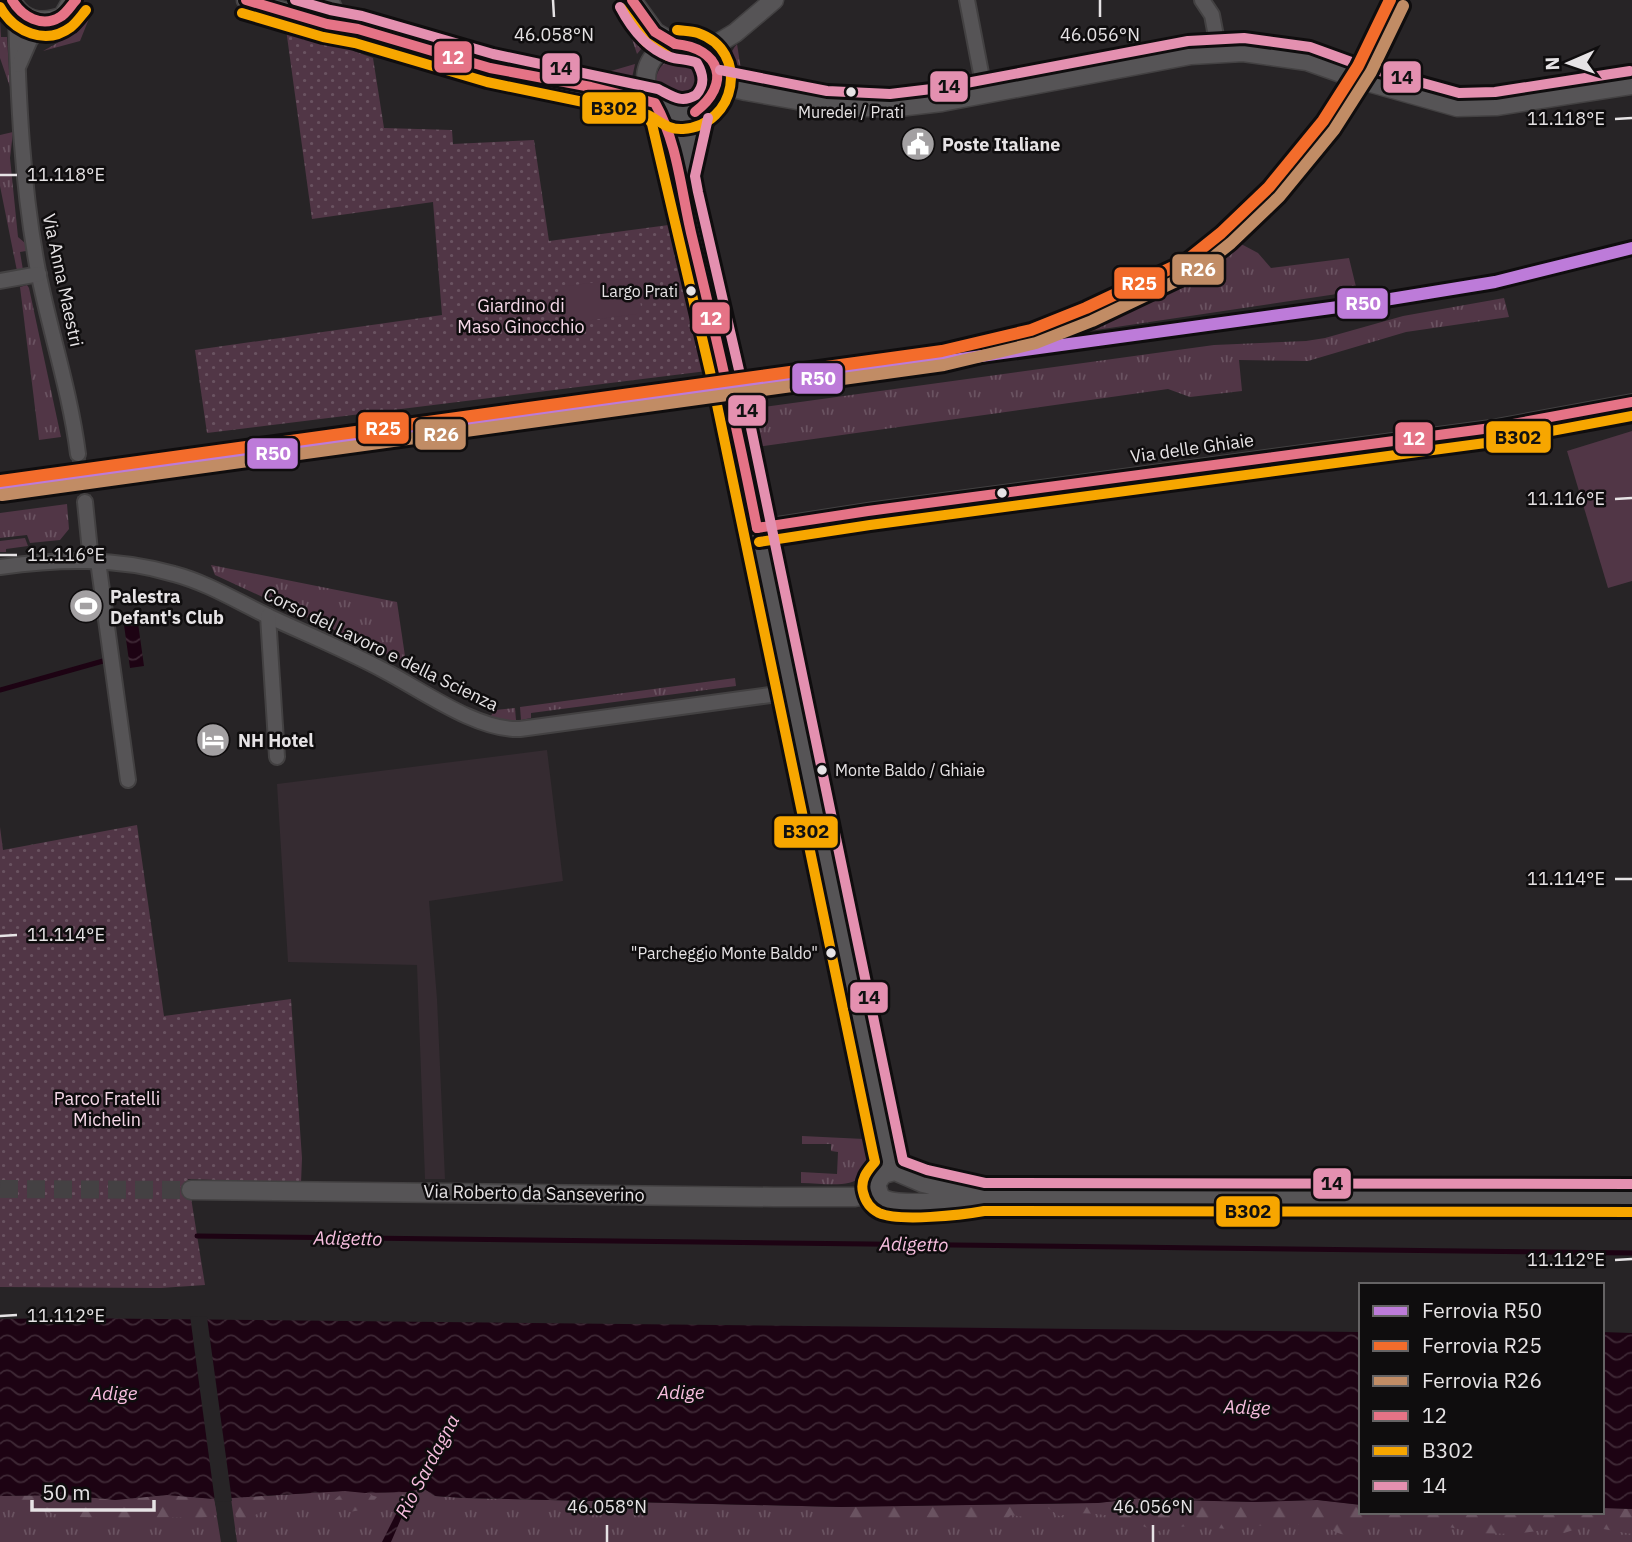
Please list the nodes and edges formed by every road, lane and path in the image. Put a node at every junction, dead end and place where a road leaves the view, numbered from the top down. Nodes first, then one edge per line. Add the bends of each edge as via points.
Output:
1 (246, 0) edge
2 (329, 0) edge
3 (632, 0) edge
4 (774, 0) edge
5 (968, 0) edge
6 (1202, 0) edge
7 (73, 2) edge
8 (14, 5) edge
9 (45, 22) junction
10 (358, 29) junction
11 (675, 44) junction
12 (705, 51) junction
13 (1219, 52) junction
14 (18, 70) junction
15 (717, 84) junction
16 (1632, 85) edge
17 (985, 94) junction
18 (654, 103) junction
19 (695, 113) junction
20 (681, 176) junction
21 (38, 274) junction
22 (3, 281) edge
23 (725, 373) tunnel mouth
24 (1632, 402) edge
25 (733, 411) tunnel mouth
26 (78, 454) tunnel mouth
27 (85, 502) tunnel mouth
28 (757, 528) junction
29 (95, 561) junction
30 (0, 567) edge
31 (268, 616) junction
32 (792, 692) junction
33 (277, 757) dead end
34 (128, 780) dead end
35 (895, 1172) junction
36 (191, 1190) tunnel mouth
37 (877, 1193) junction
38 (983, 1196) junction
39 (1632, 1198) edge
40 (896, 1201) junction

1 - 10 street
2 - 10 street via 335,13
3 - 11 street via 655,32
4 - 12 street
5 - 17 street
6 - 13 street via 1212,15
7 - 9 street via 63,16
8 - 9 street via 31,19
8 - 14 street, Via Anna Maestri
9 - 14 street, Via Anna Maestri via 24,51
10 - 18 street via 490,68
11 - 12 street
11 - 18 street via 658,52 648,68 647,87
12 - 15 street via 716,70
13 - 16 street via 1307,61 1457,107 1496,106
13 - 17 street
14 - 21 street, Via Anna Maestri
15 - 17 street via 862,107 890,108
15 - 19 street via 710,102
18 - 19 street via 678,115
18 - 20 street via 665,118
19 - 20 street
20 - 23 street
21 - 22 street
21 - 26 street, Via Anna Maestri via 69,397
24 - 28 street, Via delle Ghiaie via 1491,428
25 - 28 street
27 - 29 street
28 - 32 street
29 - 30 street, Corso del Lavoro e della Scienza
29 - 31 street, Corso del Lavoro e della Scienza via 176,574
29 - 34 street
31 - 32 street, Corso del Lavoro e della Scienza via 500,729
31 - 33 street
32 - 35 street
35 - 37 street via 877,1180
35 - 38 street, Via Roberto da Sanseverino
35 - 40 street via 905,1179 907,1188
36 - 37 street, Via Roberto da Sanseverino via 774,1197
37 - 40 street, Via Roberto da Sanseverino via 883,1200
38 - 39 street, Via Roberto da Sanseverino
38 - 40 street, Via Roberto da Sanseverino via 957,1202

